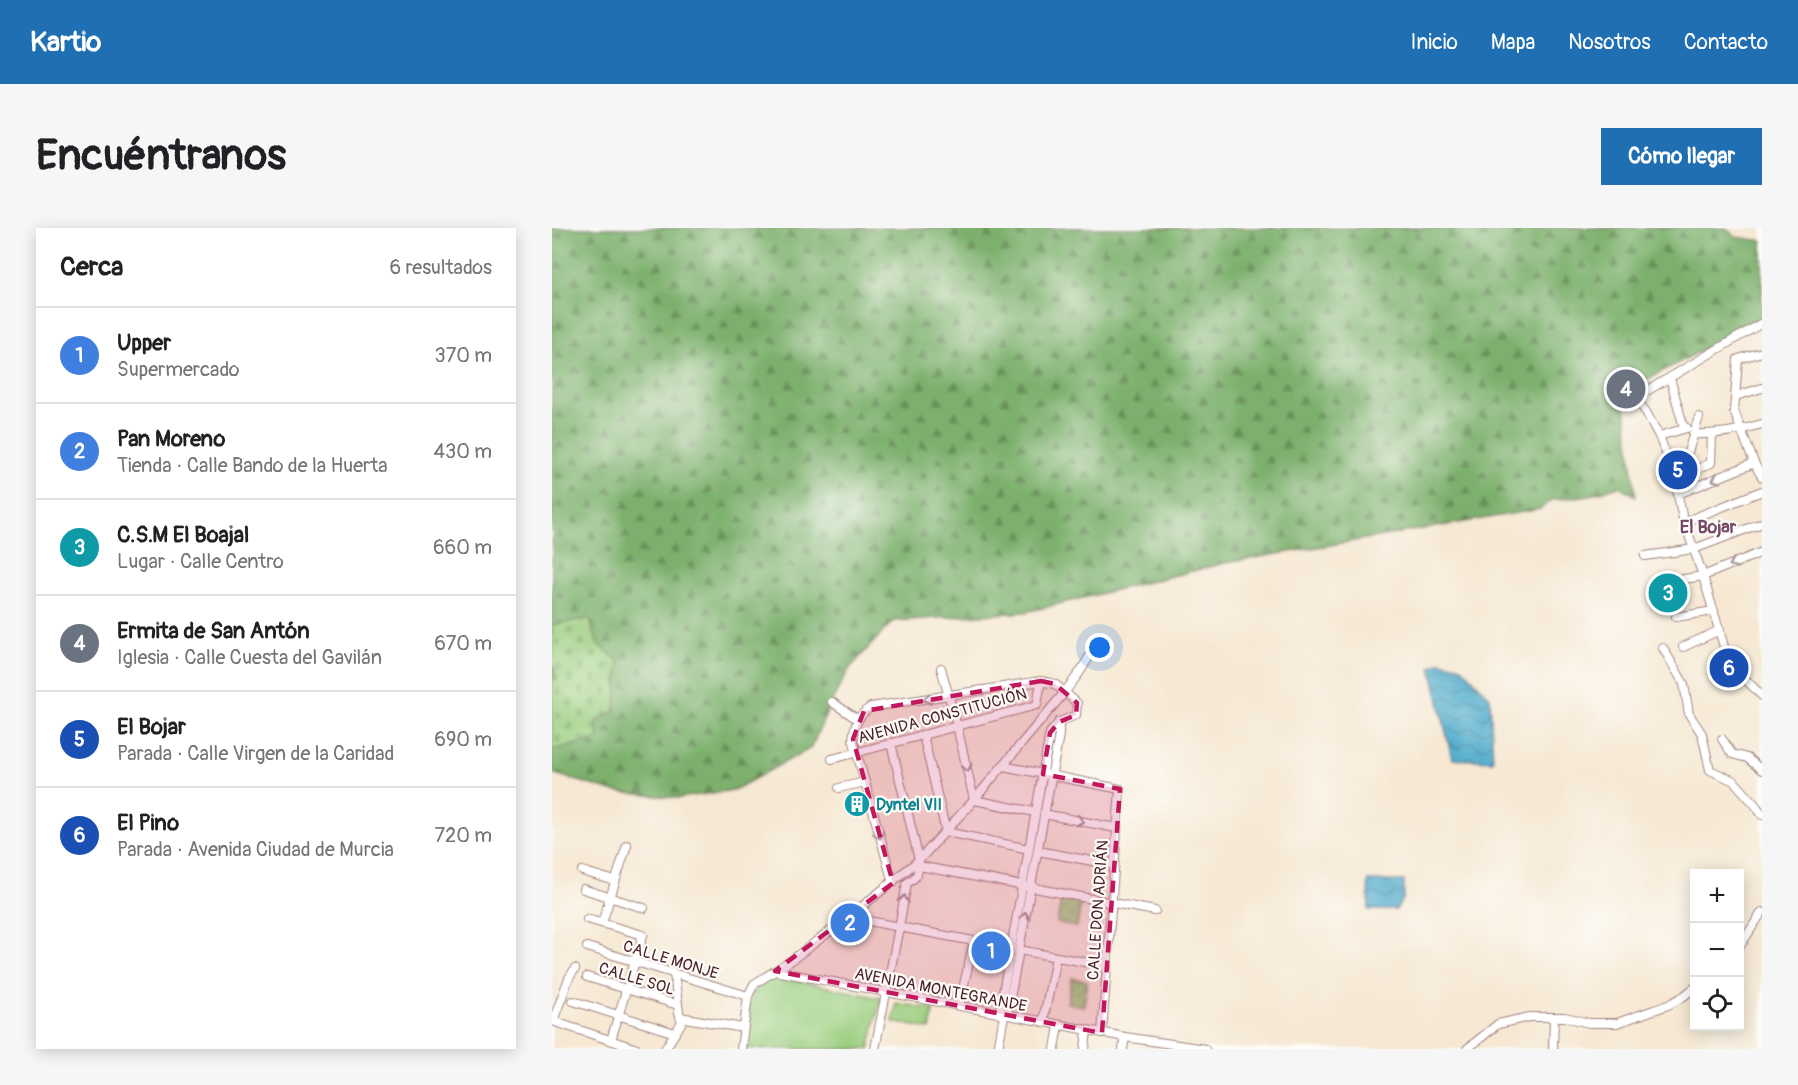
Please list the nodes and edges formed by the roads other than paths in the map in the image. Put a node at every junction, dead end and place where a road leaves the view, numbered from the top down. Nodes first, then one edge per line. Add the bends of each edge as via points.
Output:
1 (1762, 323) edge
2 (1762, 352) edge
3 (1670, 378) junction
4 (1610, 387) dead end
5 (1762, 388) edge
6 (1736, 396) junction
7 (1635, 398) junction
8 (1699, 417) dead end
9 (1762, 424) edge
10 (1684, 428) junction
11 (1694, 430) junction
12 (1742, 430) junction
13 (1712, 434) junction
14 (1659, 436) junction
15 (1754, 463) junction
16 (1678, 473) junction
17 (1762, 477) edge
18 (1762, 492) edge
19 (1678, 494) junction
20 (1684, 522) junction
21 (1762, 523) edge
22 (1694, 549) junction
23 (1762, 552) edge
24 (1645, 556) dead end
25 (1703, 576) junction
26 (1653, 584) dead end
27 (1714, 611) junction
28 (1676, 617) dead end
29 (1720, 630) junction
30 (1098, 642) dead end
31 (1683, 647) dead end
32 (1663, 648) dead end
33 (941, 668) dead end
34 (1041, 681) junction
35 (1065, 693) junction
36 (949, 696) junction
37 (1762, 696) edge
38 (832, 702) dead end
39 (857, 719) junction
40 (957, 726) junction
41 (923, 735) junction
42 (1722, 739) dead end
43 (891, 743) junction
44 (856, 752) junction
45 (832, 759) dead end
46 (1003, 766) junction
47 (1762, 770) edge
48 (1047, 775) junction
49 (865, 782) junction
50 (839, 788) dead end
51 (974, 800) junction
52 (1035, 812) junction
53 (1044, 814) junction
54 (1762, 815) edge
55 (1116, 828) junction
56 (946, 832) junction
57 (627, 845) dead end
58 (1029, 849) junction
59 (1038, 851) junction
60 (919, 863) junction
61 (1114, 864) junction
62 (582, 871) dead end
63 (615, 881) junction
64 (892, 883) junction
65 (1026, 886) junction
66 (583, 889) dead end
67 (610, 897) junction
68 (1111, 902) junction
69 (644, 908) dead end
70 (1155, 911) dead end
71 (1762, 912) edge
72 (849, 917) junction
73 (587, 919) dead end
74 (602, 923) junction
75 (899, 927) junction
76 (1744, 940) edge
77 (974, 941) junction
78 (587, 947) dead end
79 (1015, 949) junction
80 (1056, 957) junction
81 (635, 962) junction
82 (1106, 966) junction
83 (575, 969) dead end
84 (775, 971) junction
85 (674, 974) junction
86 (587, 977) dead end
87 (627, 989) junction
88 (886, 992) junction
89 (1690, 992) edge
90 (748, 996) junction
91 (573, 1001) dead end
92 (678, 1005) junction
93 (959, 1006) junction
94 (1003, 1014) junction
95 (619, 1016) junction
96 (680, 1017) junction
97 (1554, 1017) junction
98 (552, 1021) edge
99 (1043, 1022) junction
100 (1059, 1025) junction
101 (743, 1028) junction
102 (1088, 1030) junction
103 (675, 1033) junction
104 (1102, 1033) junction
105 (1125, 1037) junction
106 (611, 1040) junction
107 (1167, 1046) edge
108 (637, 1049) edge
109 (665, 1049) edge
110 (741, 1049) edge
111 (876, 1049) edge
112 (998, 1049) edge
113 (1055, 1049) edge
114 (1085, 1049) edge
115 (1123, 1049) edge
116 (1205, 1049) edge
117 (1467, 1049) edge
118 (1553, 1049) edge

1 - 3 street
2 - 6 street via 1738,358
3 - 7 street
3 - 10 street
4 - 7 street
5 - 6 street
6 - 12 street via 1734,411
7 - 14 street
8 - 11 street
9 - 12 street
10 - 11 street
10 - 14 street
11 - 13 street
11 - 16 street
12 - 13 street
12 - 15 street
13 - 16 street via 1711,463
14 - 16 street
15 - 17 street
15 -> 19 street
16 - 19 street
18 - 20 street
19 - 20 street
20 - 22 street
21 - 22 street
22 - 24 street
22 - 25 street
23 -> 25 street
25 - 26 street
25 - 27 street
27 - 28 street
27 - 29 street
29 - 31 street
29 - 37 street via 1732,665
30 - 35 street
32 - 54 street via 1684,684 1689,714 1702,734 1710,770 1734,781
33 - 36 street
34 - 35 street via 1055,684
34 - 36 street
34 - 40 street, AVENIDA CONSTITUCIÓN via 1036,705
35 - 46 street
35 - 48 street via 1077,703 1076,715 1059,722 1050,733
36 -> 39 street via 871,707
36 - 40 street
38 - 39 street
39 - 44 street via 853,738
40 - 41 street, AVENIDA CONSTITUCIÓN
40 -> 51 street
41 - 43 street, AVENIDA CONSTITUCIÓN
41 - 56 street
42 - 47 street via 1732,754 1747,758
43 - 44 street, AVENIDA CONSTITUCIÓN
43 - 60 street
44 - 45 street, AVENIDA CONSTITUCIÓN
44 - 49 street
46 - 48 street
46 - 51 street
48 - 52 street
48 - 53 street
48 - 55 street, CALLE DON ADRIÁN via 1120,789
49 - 50 street
49 -> 64 street
51 - 52 street
51 - 56 street
52 - 58 street
53 -> 55 street
53 - 59 street
55 - 61 street, CALLE DON ADRIÁN
56 - 58 street
56 - 60 street
57 - 63 street
58 - 65 street
59 - 61 street
59 - 65 street
60 - 64 street
60 - 65 street
75 -> 60 street via 907,882 918,874
61 - 68 street, CALLE DON ADRIÁN
62 - 63 street
63 - 67 street
64 - 72 street
65 - 68 street
65 - 79 street
66 - 67 street
67 - 69 street
67 - 74 street
68 - 70 street
68 - 82 street, CALLE DON ADRIÁN
71 - 76 street
72 - 75 street
72 - 84 street
73 - 74 street
74 - 81 street via 643,935
75 - 77 street
75 - 88 street
77 - 79 street
77 - 93 street
78 - 81 street, CALLE MONJE
79 - 80 street
79 - 94 street
80 - 82 street
80 - 99 street
81 - 85 street, CALLE MONJE
81 - 87 street
82 - 104 street, CALLE DON ADRIÁN
83 - 98 street
84 - 88 street, AVENIDA MONTEGRANDE
84 - 90 street via 756,982
85 - 90 street, CALLE MONJE
85 - 92 street
86 - 87 street, CALLE SOL
87 - 92 street, CALLE SOL
87 - 95 street
88 - 93 street, AVENIDA MONTEGRANDE
88 - 111 street
89 - 97 street via 1668,1005 1617,1023
90 - 101 street
91 - 95 street
92 - 96 street
93 - 94 street, AVENIDA MONTEGRANDE
94 - 99 street, AVENIDA MONTEGRANDE
94 - 112 street
95 - 103 street
95 - 106 street
96 - 101 street
96 - 103 street via 682,1022
97 - 117 street via 1498,1024
97 - 118 street
98 - 106 street
99 - 100 street, AVENIDA MONTEGRANDE
100 - 102 street, AVENIDA MONTEGRANDE
100 - 113 street
101 - 110 street
102 - 104 street, AVENIDA MONTEGRANDE
102 - 114 street
103 - 109 street
104 - 105 street, AVENIDA MONTEGRANDE
105 - 107 street, AVENIDA MONTEGRANDE
105 - 115 street
106 - 108 street
107 - 116 street, AVENIDA MONTEGRANDE

